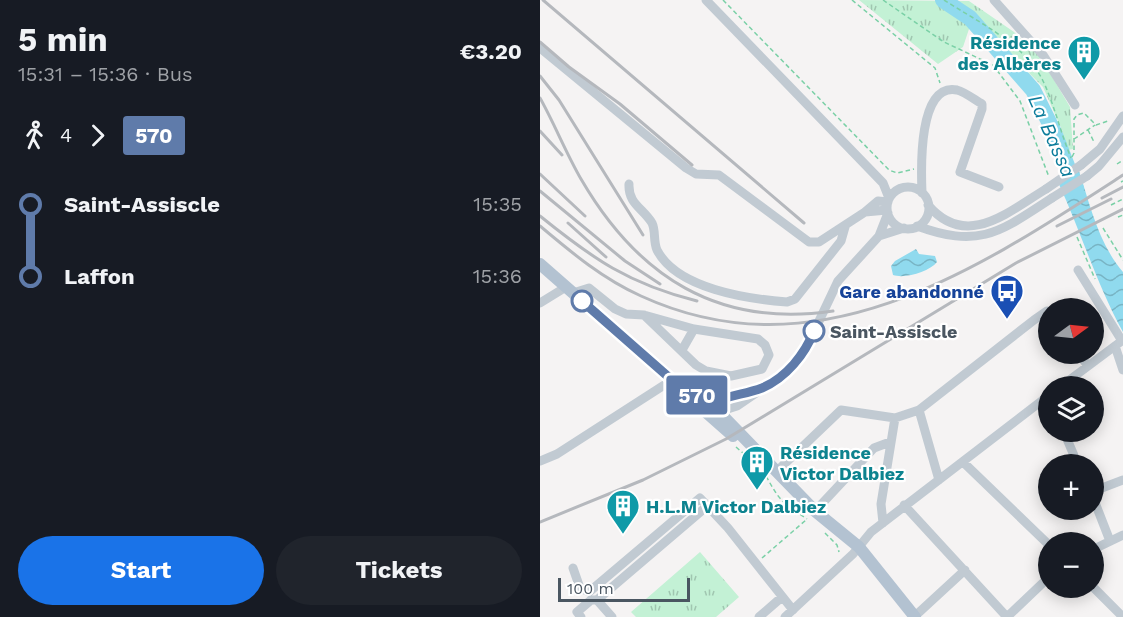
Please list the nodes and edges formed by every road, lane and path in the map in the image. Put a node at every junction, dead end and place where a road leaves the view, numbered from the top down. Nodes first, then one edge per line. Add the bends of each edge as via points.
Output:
1 (706, 0) edge
2 (723, 0) edge
3 (852, 0) edge
4 (883, 0) edge
5 (944, 0) edge
6 (994, 0) edge
7 (540, 48) edge
8 (938, 93) junction
9 (1075, 105) dead end
10 (1054, 112) junction
11 (1123, 116) edge
12 (1051, 117) dead end
13 (1111, 121) dead end
14 (1096, 124) junction
15 (1088, 130) junction
16 (1123, 136) edge
17 (1074, 139) junction
18 (1101, 148) junction
19 (1123, 160) edge
20 (1117, 164) dead end
21 (921, 171) junction
22 (1049, 177) dead end
23 (883, 183) junction
24 (629, 184) dead end
25 (907, 187) junction
26 (999, 187) dead end
27 (922, 193) junction
28 (1123, 199) edge
29 (928, 205) junction
30 (1111, 205) dead end
31 (888, 206) junction
32 (1123, 215) edge
33 (1118, 217) dead end
34 (917, 226) junction
35 (845, 227) junction
36 (904, 228) junction
37 (1103, 228) dead end
38 (879, 236) junction
39 (1123, 260) edge
40 (540, 264) edge
41 (1078, 270) dead end
42 (569, 290) junction
43 (540, 303) edge
44 (644, 315) junction
45 (1038, 317) edge
46 (694, 329) junction
47 (1120, 343) edge
48 (682, 350) junction
49 (1088, 366) joint
50 (1123, 370) edge
51 (1075, 376) edge
52 (672, 380) junction
53 (762, 388) junction
54 (1038, 404) edge
55 (737, 406) junction
56 (710, 409) junction
57 (919, 410) junction
58 (895, 418) junction
59 (727, 425) junction
60 (730, 441) dead end
61 (890, 442) junction
62 (749, 459) dead end
63 (540, 461) edge
64 (963, 462) junction
65 (770, 473) junction
66 (939, 480) junction
67 (1123, 480) edge
68 (1104, 487) edge
69 (904, 505) junction
70 (812, 518) junction
71 (1102, 520) edge
72 (883, 523) junction
73 (822, 531) dead end
74 (1038, 534) edge
75 (1123, 535) edge
76 (1110, 541) junction
77 (1104, 544) edge
78 (859, 547) junction
79 (848, 559) junction
80 (755, 565) junction
81 (573, 568) dead end
82 (964, 570) junction
83 (1038, 588) edge
84 (592, 597) junction
85 (782, 597) junction
86 (1104, 598) edge
87 (793, 610) junction
88 (579, 614) edge
89 (915, 616) edge
90 (1123, 616) edge
91 (612, 617) edge
92 (759, 617) edge
93 (785, 617) edge
94 (1007, 617) edge

1 - 23 street
2 - 21 path via 889,170
3 - 8 path via 935,68 940,84
4 - 22 path via 945,42 993,65 1020,101
5 - 10 path via 1006,41 1033,67 1044,82
6 - 9 street via 1043,55
7 - 35 street via 686,168 696,174 719,175 809,242 819,242
8 - 21 street via 922,140
8 - 26 street via 958,90 982,104 960,172
10 - 12 path
10 - 17 path via 1071,158
11 - 18 street
13 - 14 path
14 - 15 path
14 - 17 path via 1084,113 1077,115
15 - 17 path
15 - 18 path
16 - 34 street, bridge via 1087,176 1005,228 982,237 949,236
18 - 29 street, bridge via 1002,217 977,225 951,224
19 - 20 path
21 - 25 street
21 - 27 street
23 - 25 street
23 - 31 street
24 - 35 street via 629,193 651,222 657,249 665,260 692,280 732,295 787,302 795,298 841,241
25 - 27 street
25 - 31 street via 893,193
27 - 29 street
28 - 30 path
29 - 34 street via 926,217
31 - 35 street via 878,201
31 - 36 street via 894,223
31 - 38 street
32 - 33 path
34 - 36 street
36 - 38 street
37 - 39 path
38 - 53 street via 838,281 799,358
40 - 42 main road
41 - 47 street
42 - 43 street
42 - 44 street via 589,288 615,309
42 - 52 main road
44 - 46 street
44 - 48 street
45 - 57 street
46 - 48 street
46 - 48 street via 758,339 768,350 768,359 762,369 731,376 706,371
47 - 49 street
47 - 50 street
49 - 51 street
52 - 56 main road
52 - 63 street
53 - 55 street
53 - 56 street via 719,399
54 - 64 street
55 - 56 street
55 - 59 street
56 - 59 main road
56 - 59 main road
57 - 58 street
57 - 66 street
58 - 61 street
58 - 65 street via 841,410
59 - 65 main road
60 - 62 path
61 - 70 street via 874,448
61 - 72 street via 881,504
64 - 66 street
64 - 74 street
65 - 70 main road
65 - 70 path via 772,491 784,505
66 - 69 street
67 - 68 street
69 - 72 street
69 - 82 street
70 - 78 main road
70 - 80 path
71 - 76 street
72 - 78 street
73 - 79 path
75 - 76 street
76 - 77 street
78 - 79 street
78 - 89 main road
79 - 87 street
80 - 84 street via 700,498
80 - 85 street
81 - 84 street via 580,588
82 - 89 street
82 - 94 street
83 - 94 street
84 - 88 street
84 - 91 street
85 - 87 street
85 - 92 street
86 - 90 street
87 - 93 street

